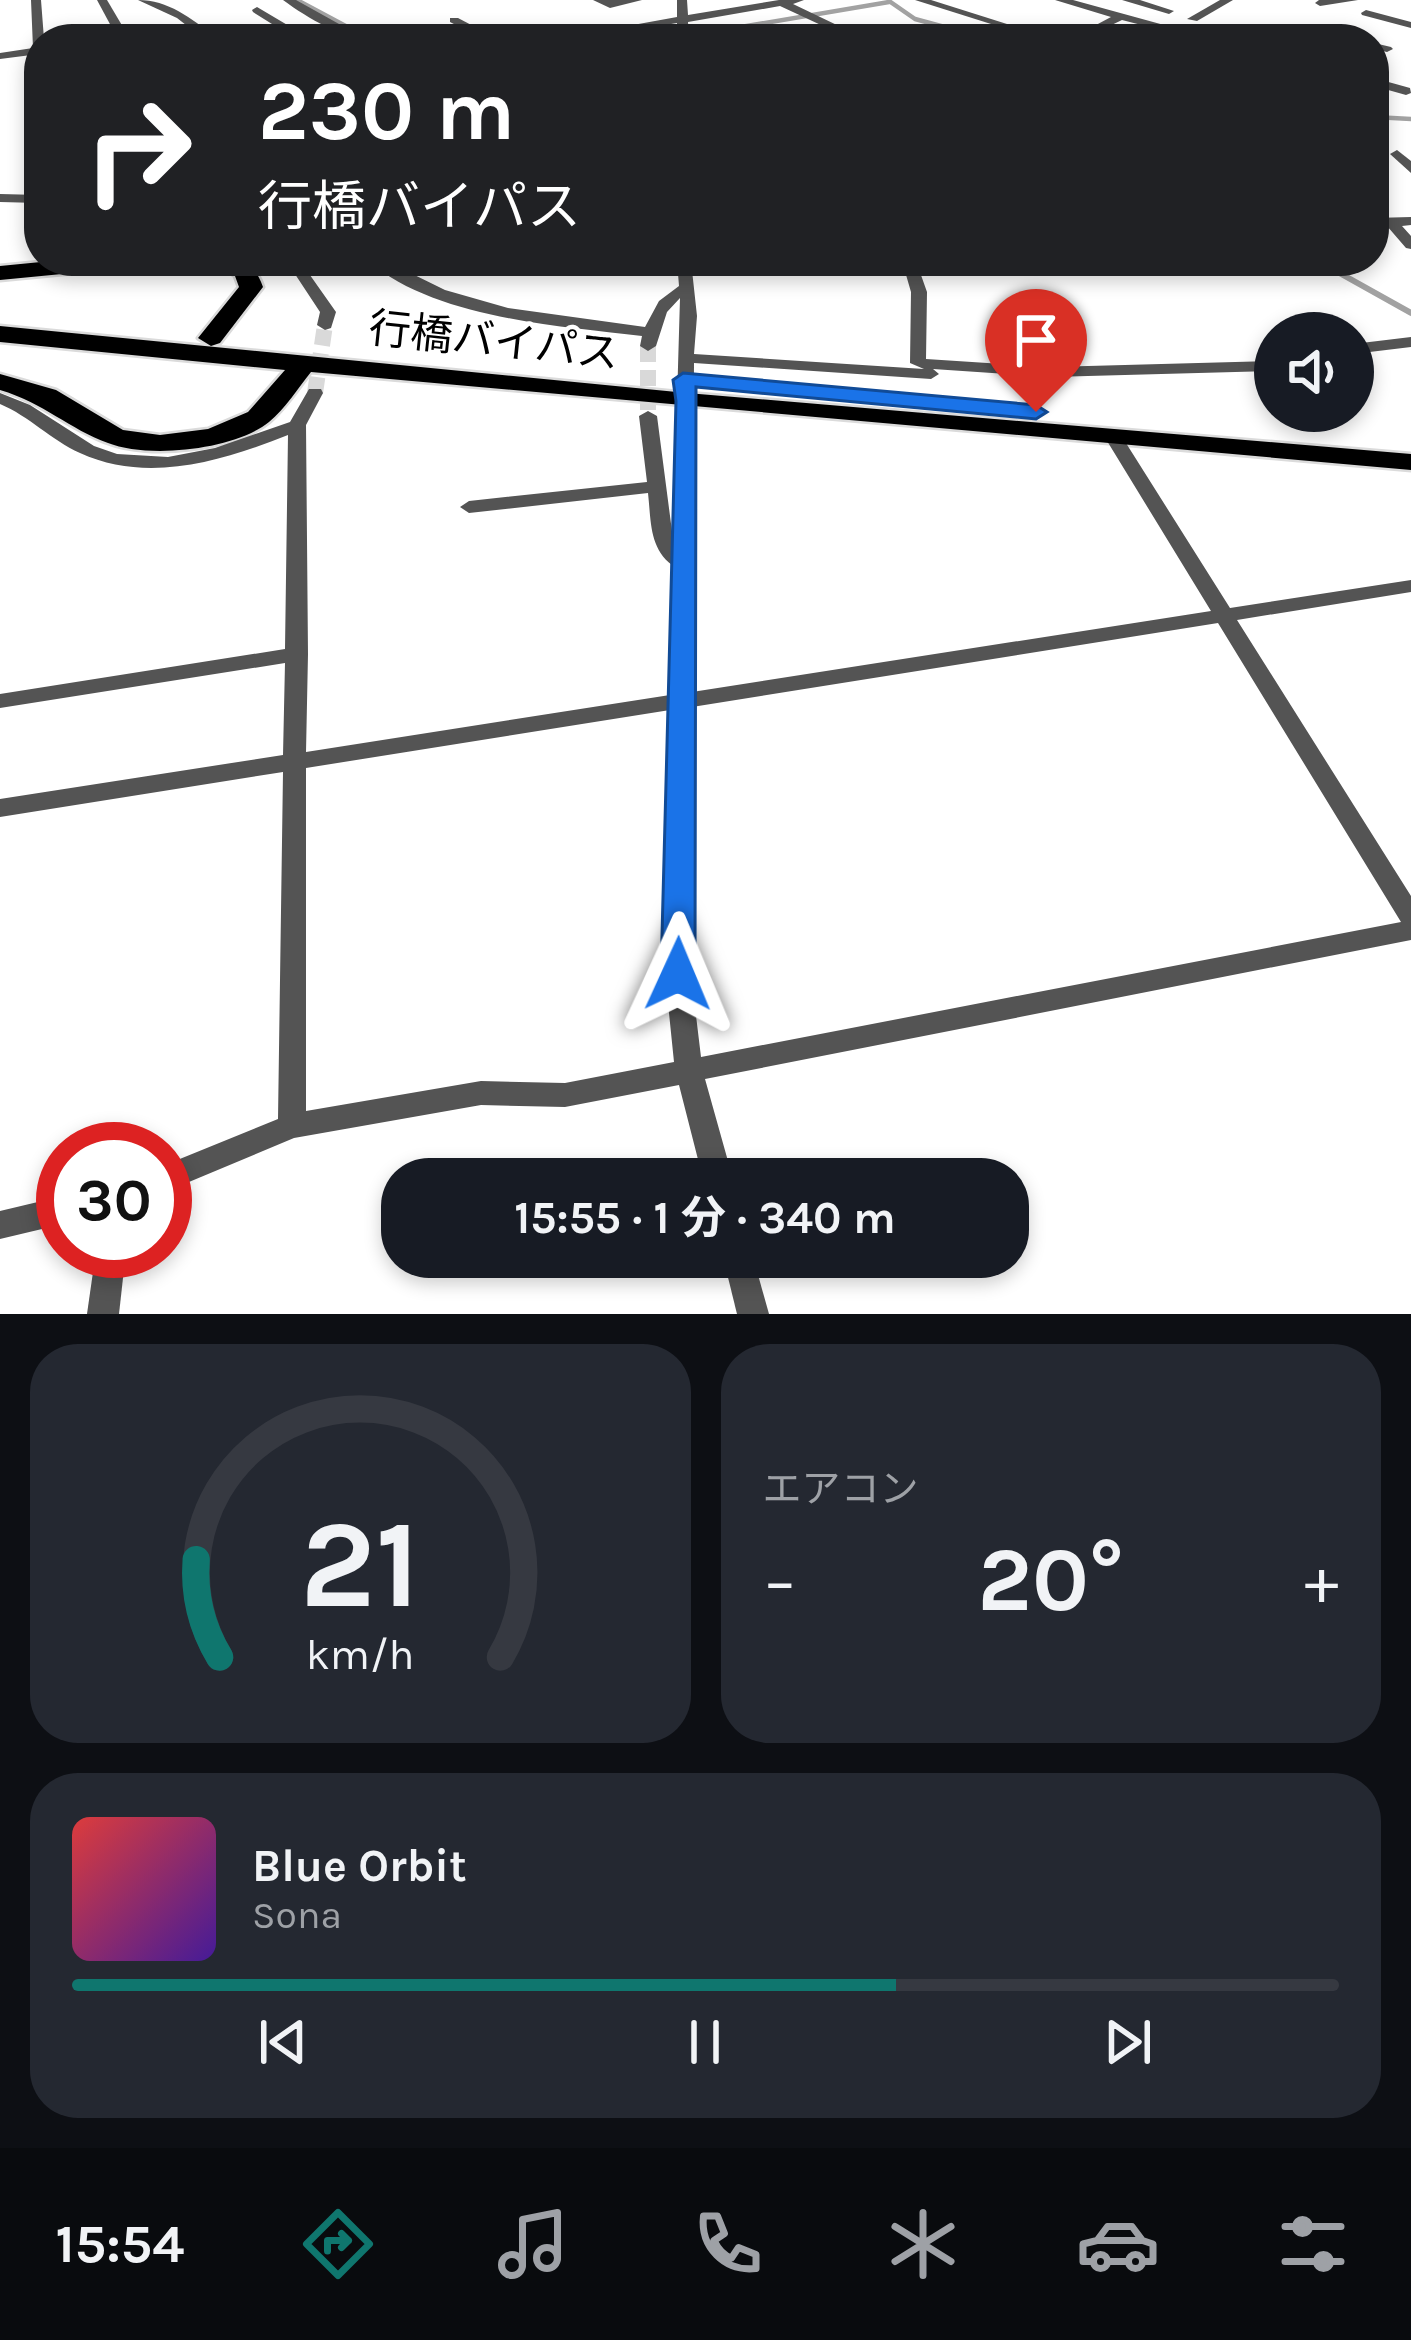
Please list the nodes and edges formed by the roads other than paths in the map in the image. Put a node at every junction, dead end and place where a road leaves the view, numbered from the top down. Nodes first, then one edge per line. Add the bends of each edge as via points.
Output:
1 (102, 0) edge
2 (112, 0) edge
3 (143, 0) edge
4 (288, 0) edge
5 (598, 0) edge
6 (637, 0) edge
7 (682, 0) edge
8 (800, 0) edge
9 (920, 0) edge
10 (1060, 0) edge
11 (1127, 0) edge
12 (1228, 0) edge
13 (1353, 0) edge
14 (774, 2) edge
15 (1320, 3) edge
16 (180, 4) dead end
17 (166, 9) junction
18 (257, 10) dead end
19 (1168, 11) dead end
20 (1366, 13) dead end
21 (717, 14) junction
22 (804, 14) junction
23 (1120, 16) junction
24 (682, 19) junction
25 (454, 20) dead end
26 (1192, 20) dead end
27 (1408, 23) edge
28 (190, 24) edge
29 (279, 24) edge
30 (330, 24) edge
31 (462, 24) edge
32 (652, 24) edge
33 (682, 24) edge
34 (732, 24) edge
35 (740, 24) edge
36 (826, 24) edge
37 (1000, 24) edge
38 (1104, 24) edge
39 (1151, 24) edge
40 (1389, 86) edge
41 (1406, 91) dead end
42 (1397, 154) dead end
43 (1411, 169) edge
44 (1411, 247) edge
45 (1392, 250) dead end
46 (247, 276) edge
47 (303, 276) edge
48 (401, 276) edge
49 (684, 276) edge
50 (914, 276) edge
51 (684, 289) junction
52 (0, 317) edge
53 (326, 325) tunnel mouth
54 (0, 334) edge
55 (211, 338) junction
56 (1411, 342) edge
57 (1374, 346) edge
58 (304, 364) junction
59 (1254, 367) edge
60 (964, 369) junction
61 (685, 379) junction
62 (315, 392) tunnel mouth
63 (4, 399) edge
64 (648, 416) tunnel mouth
65 (298, 425) junction
66 (1114, 436) junction
67 (1411, 442) edge
68 (1411, 462) edge
69 (658, 486) junction
70 (469, 507) dead end
71 (686, 566) junction
72 (1411, 586) edge
73 (1227, 615) junction
74 (298, 654) junction
75 (681, 698) junction
76 (0, 701) edge
77 (297, 761) junction
78 (0, 808) edge
79 (1411, 917) edge
80 (1411, 930) edge
81 (689, 1072) junction
82 (292, 1126) junction
83 (712, 1158) edge
84 (192, 1169) edge
85 (36, 1217) edge
86 (0, 1226) edge
87 (108, 1278) edge
88 (744, 1278) edge
89 (103, 1314) edge
90 (753, 1314) edge

1 - 2 street
3 - 17 street
4 - 30 street
5 - 6 street
7 - 24 street
8 - 14 street
9 - 37 street
10 - 23 street
11 - 19 street
12 - 26 street
13 - 15 street
14 - 21 street
14 - 22 street
16 - 17 street
17 - 28 street
18 - 29 street
20 - 27 street
21 - 24 street
21 - 34 street
22 - 35 street
22 - 36 street
23 - 38 street
23 - 39 street
24 - 32 street
24 - 33 street
25 - 31 street
40 - 41 street
42 - 43 street
44 - 45 street
46 - 55 highway via 251,286
47 - 53 street via 328,313
48 - 51 street via 454,301 649,339 673,293
49 - 51 street
50 - 60 street via 918,363
51 - 61 street
52 - 55 highway, 行橋バイパス
54 - 58 highway, 行橋バイパス
55 - 61 highway, 行橋バイパス
56 - 57 street
58 - 61 highway, 行橋バイパス
58 - 63 highway via 258,418 214,437 116,437 47,396
59 - 60 street
60 - 61 street via 964,376
61 - 66 highway, 行橋バイパス
61 - 67 highway, 行橋バイパス
61 - 71 street
62 - 65 street
63 - 65 street via 92,452 160,463 204,458
64 - 69 street
65 - 74 street
66 - 68 highway, 行橋バイパス
66 - 73 street
69 - 70 street
69 - 71 street via 663,539
71 - 75 street
72 - 73 street
73 - 75 street
73 - 79 street
74 - 76 street
74 - 77 street
75 - 77 street
75 - 81 street via 678,974
77 - 78 street
77 - 82 street
80 - 81 street
81 - 82 street via 566,1095 481,1093
81 - 83 street
82 - 84 street
85 - 86 street
87 - 89 street
88 - 90 street

